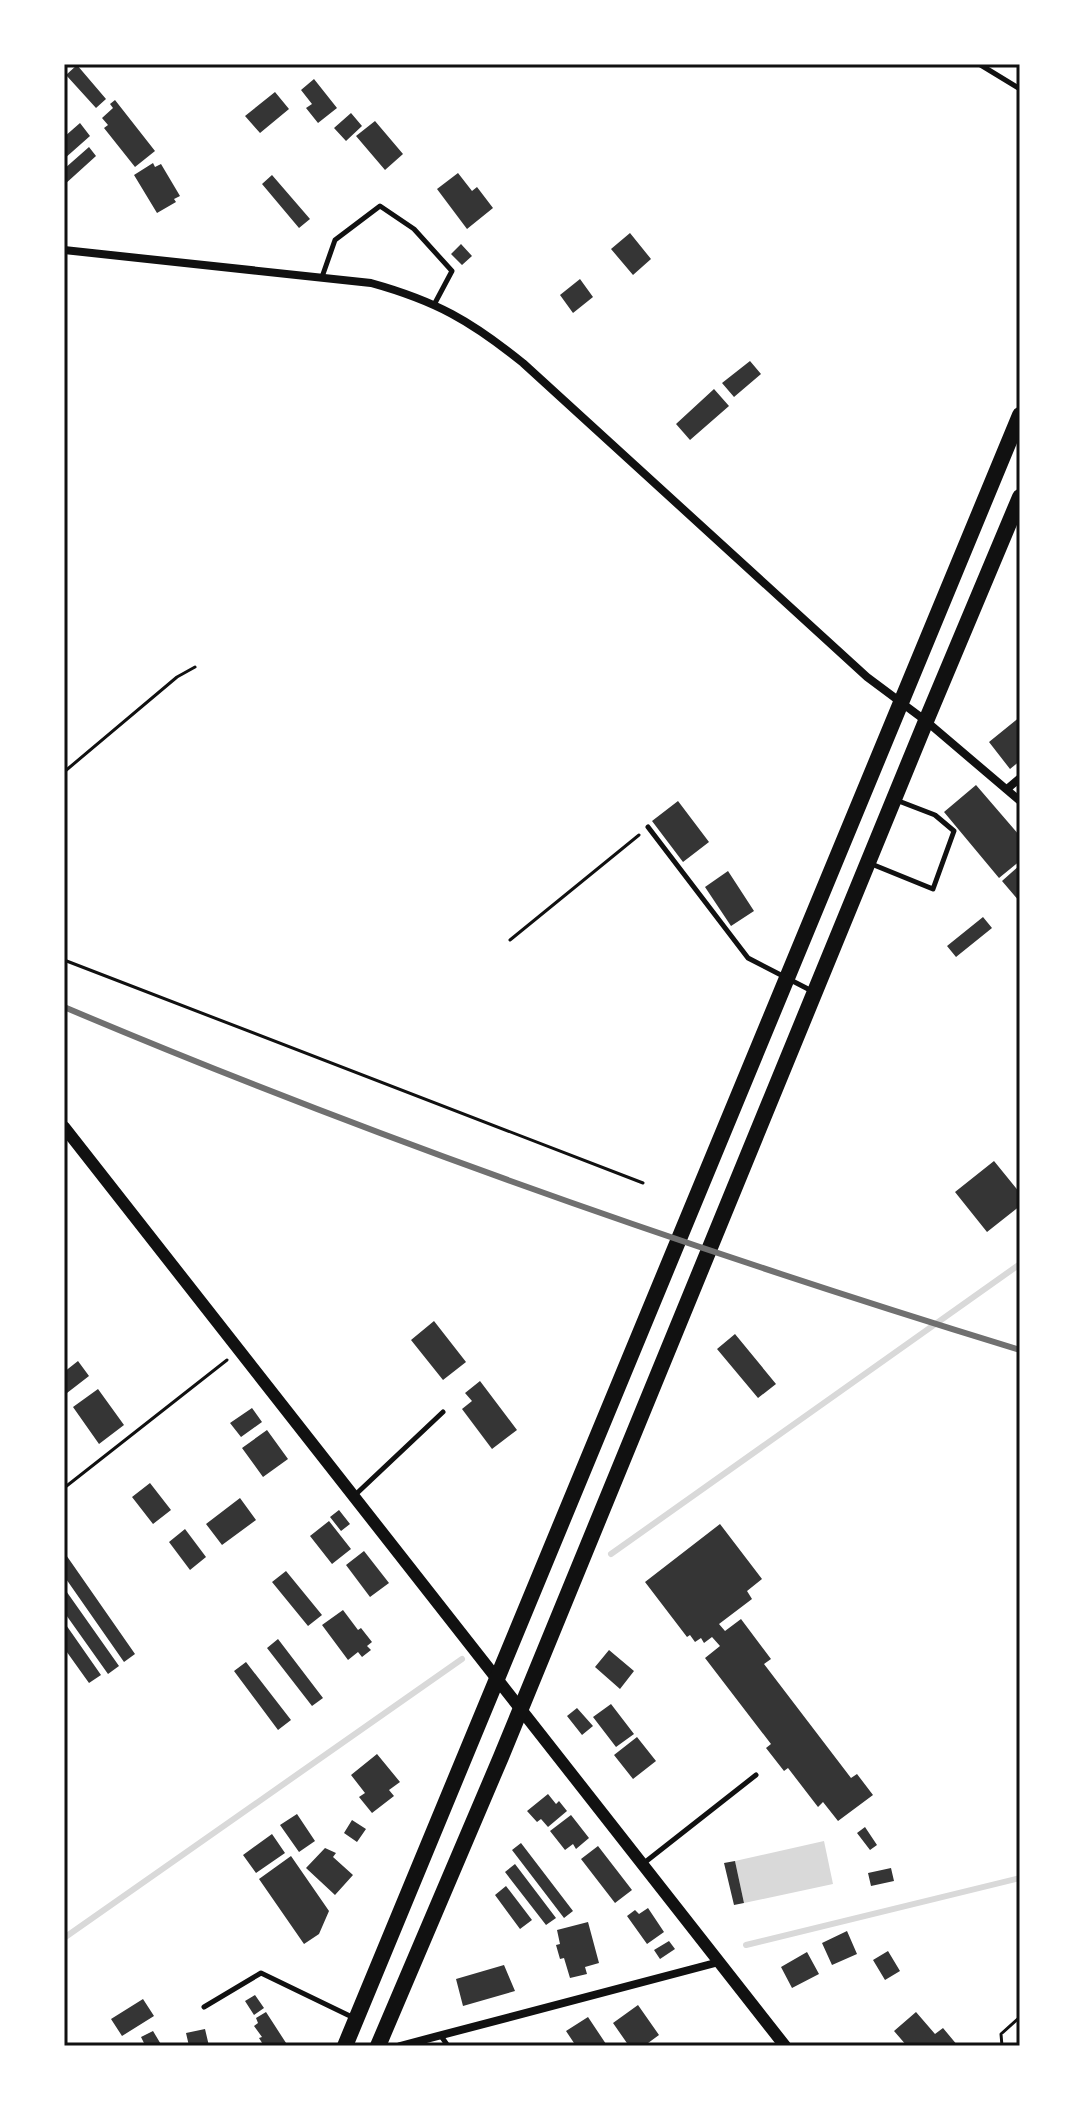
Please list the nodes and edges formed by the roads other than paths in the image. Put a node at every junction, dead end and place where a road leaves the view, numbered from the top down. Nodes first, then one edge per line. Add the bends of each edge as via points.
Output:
1 (979, 64) edge
2 (1020, 89) edge
3 (64, 250) edge
4 (322, 277) junction
5 (435, 303) junction
6 (1020, 415) edge
7 (1020, 497) edge
8 (902, 702) junction
9 (926, 721) junction
10 (1020, 778) edge
11 (1007, 789) junction
12 (894, 799) junction
13 (1020, 801) edge
14 (648, 827) road end
15 (868, 862) junction
16 (788, 979) junction
17 (815, 993) junction
18 (64, 1127) edge
19 (443, 1412) dead end
20 (353, 1496) junction
21 (497, 1680) junction
22 (521, 1710) junction
23 (756, 1775) dead end
24 (641, 1865) junction
25 (719, 1962) junction
26 (204, 2007) dead end
27 (357, 2019) junction
28 (440, 2036) junction
29 (345, 2046) edge
30 (378, 2046) edge
31 (400, 2046) edge
32 (448, 2046) edge
33 (785, 2046) edge

1 - 2 lane
3 - 4 street
4 - 5 street via 371,283
4 - 5 lane via 335,240 380,206 414,229 452,271
5 - 8 street via 523,363 867,677
6 - 8 highway
7 - 9 highway
8 - 9 street
8 - 16 highway
9 - 11 street
9 - 12 highway
10 - 11 street
11 - 13 street
12 - 15 highway
12 - 15 lane via 935,815 954,831 933,889
14 - 16 lane via 748,958
15 - 17 highway
16 - 17 lane
16 - 21 highway
17 - 22 highway
18 - 20 street
19 - 20 lane
20 - 21 street
21 - 22 street
21 - 27 highway
22 - 24 street
22 - 30 highway
23 - 24 lane
24 - 25 street
25 - 28 street
25 - 33 street
26 - 27 lane via 261,1973
27 - 29 highway
28 - 31 street
28 - 32 lane

